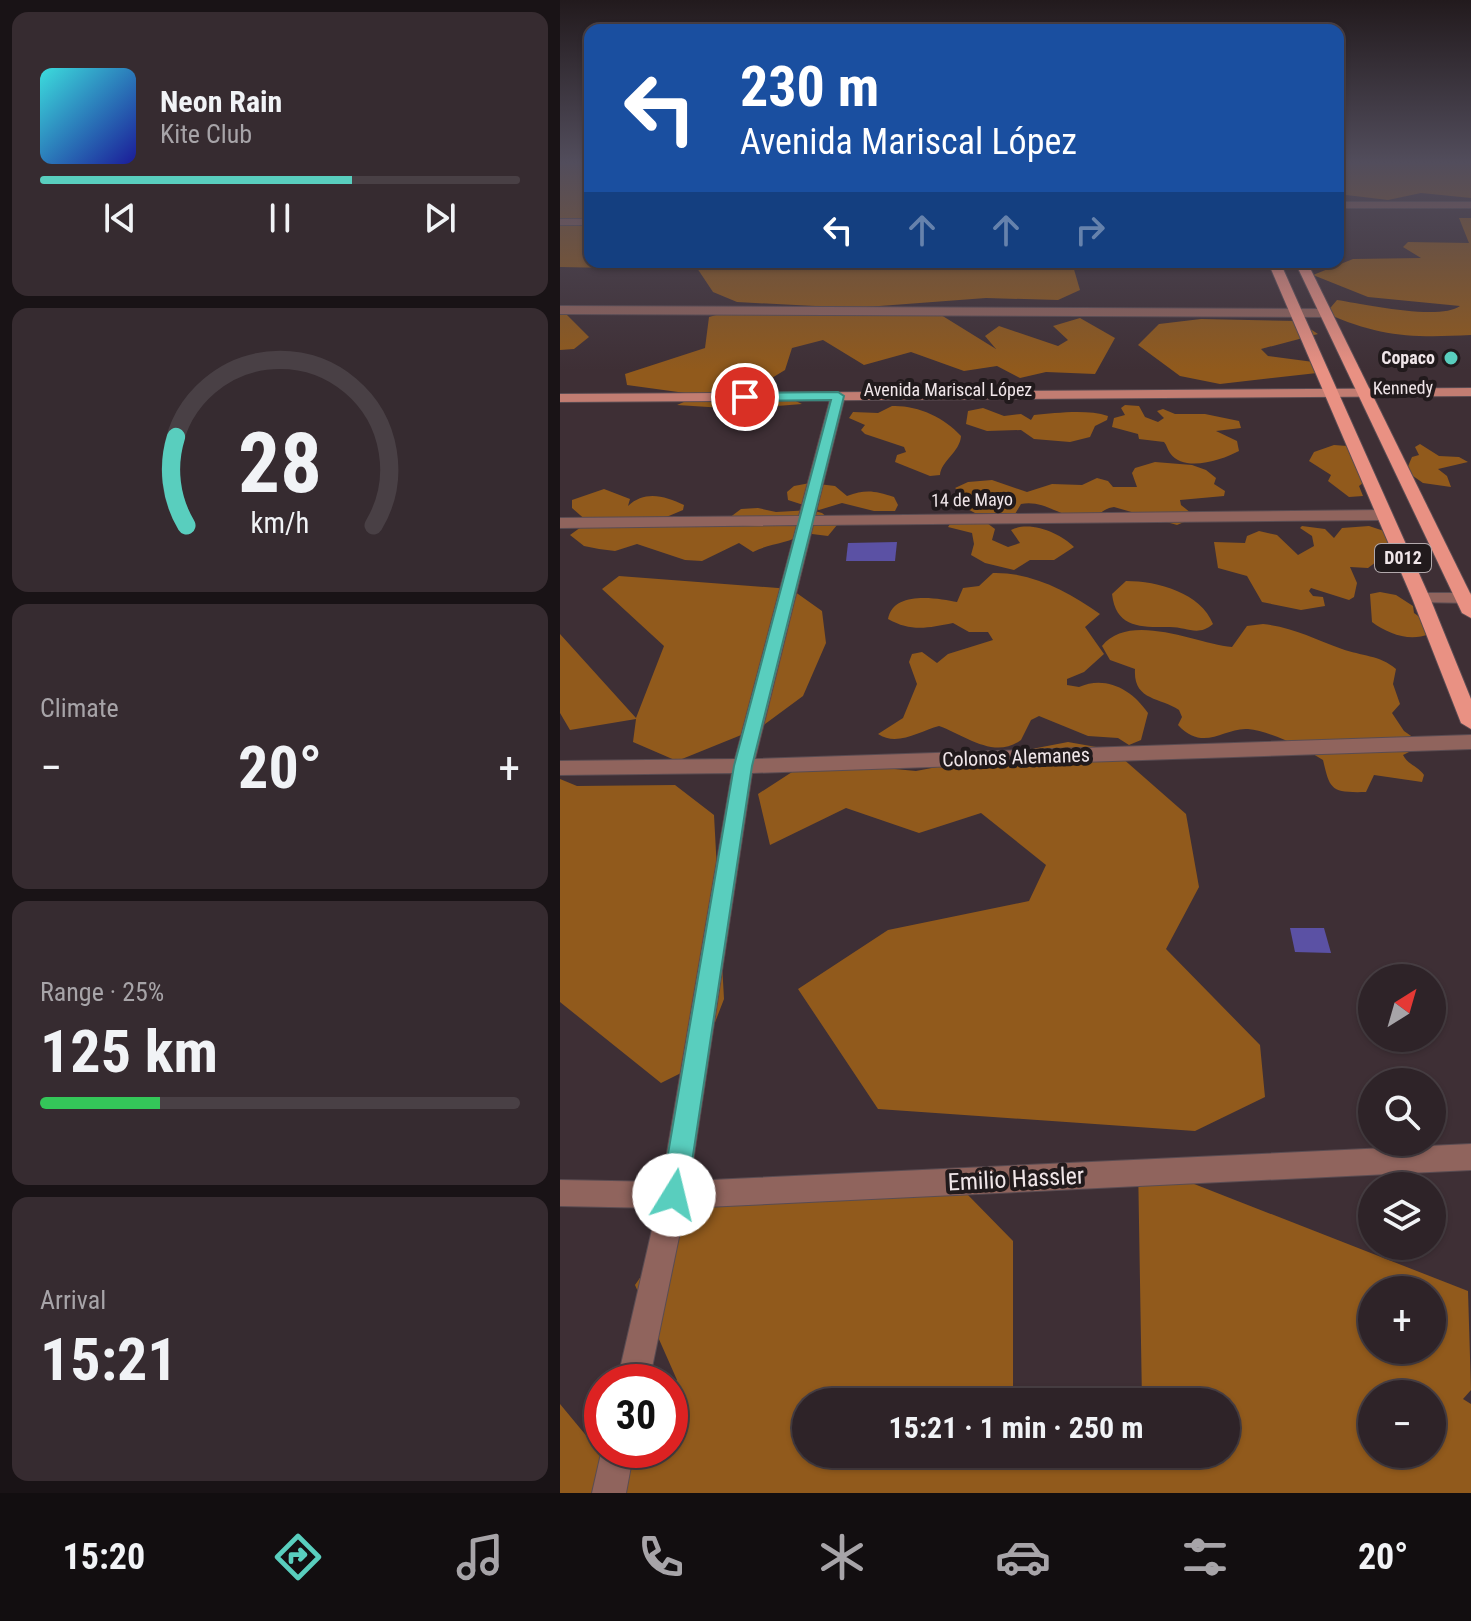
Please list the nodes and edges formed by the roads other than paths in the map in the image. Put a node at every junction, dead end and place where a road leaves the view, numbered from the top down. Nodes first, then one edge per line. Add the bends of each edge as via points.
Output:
1 (1276, 268) edge
2 (1304, 268) edge
3 (560, 310) edge
4 (1295, 313) junction
5 (1326, 313) junction
6 (1471, 392) edge
7 (560, 398) edge
8 (1368, 400) junction
9 (1333, 401) junction
10 (836, 402) junction
11 (1471, 406) edge
12 (560, 411) edge
13 (1384, 515) junction
14 (806, 522) junction
15 (560, 523) edge
16 (1421, 598) junction
17 (1469, 603) edge
18 (1471, 723) edge
19 (1471, 742) edge
20 (743, 766) junction
21 (560, 768) edge
22 (1471, 1157) edge
23 (560, 1193) edge
24 (674, 1195) junction
25 (637, 1364) edge
26 (614, 1468) edge
27 (609, 1493) edge

1 - 4 main road, D012
2 - 5 main road, D012
3 - 4 street
4 - 5 street
4 - 9 main road, D012
5 - 8 main road, D012
6 - 8 street, Kennedy
7 - 10 street, Avenida Mariscal López
8 - 9 street, Kennedy
8 - 11 street, Kennedy
8 - 17 main road, D012
9 - 10 street, Avenida Mariscal López
9 - 13 main road, D012
10 - 12 street, Avenida Mariscal López
10 - 14 street
13 - 14 street, 14 de Mayo
13 - 16 main road, D012
14 - 15 street, 14 de Mayo
14 - 20 street
16 - 17 street
16 - 18 main road, D012
19 - 20 street, Colonos Alemanes
20 - 21 street, Colonos Alemanes
20 - 24 street
22 - 24 street, Emilio Hassler
23 - 24 street, Emilio Hassler
24 - 25 street
26 - 27 street

